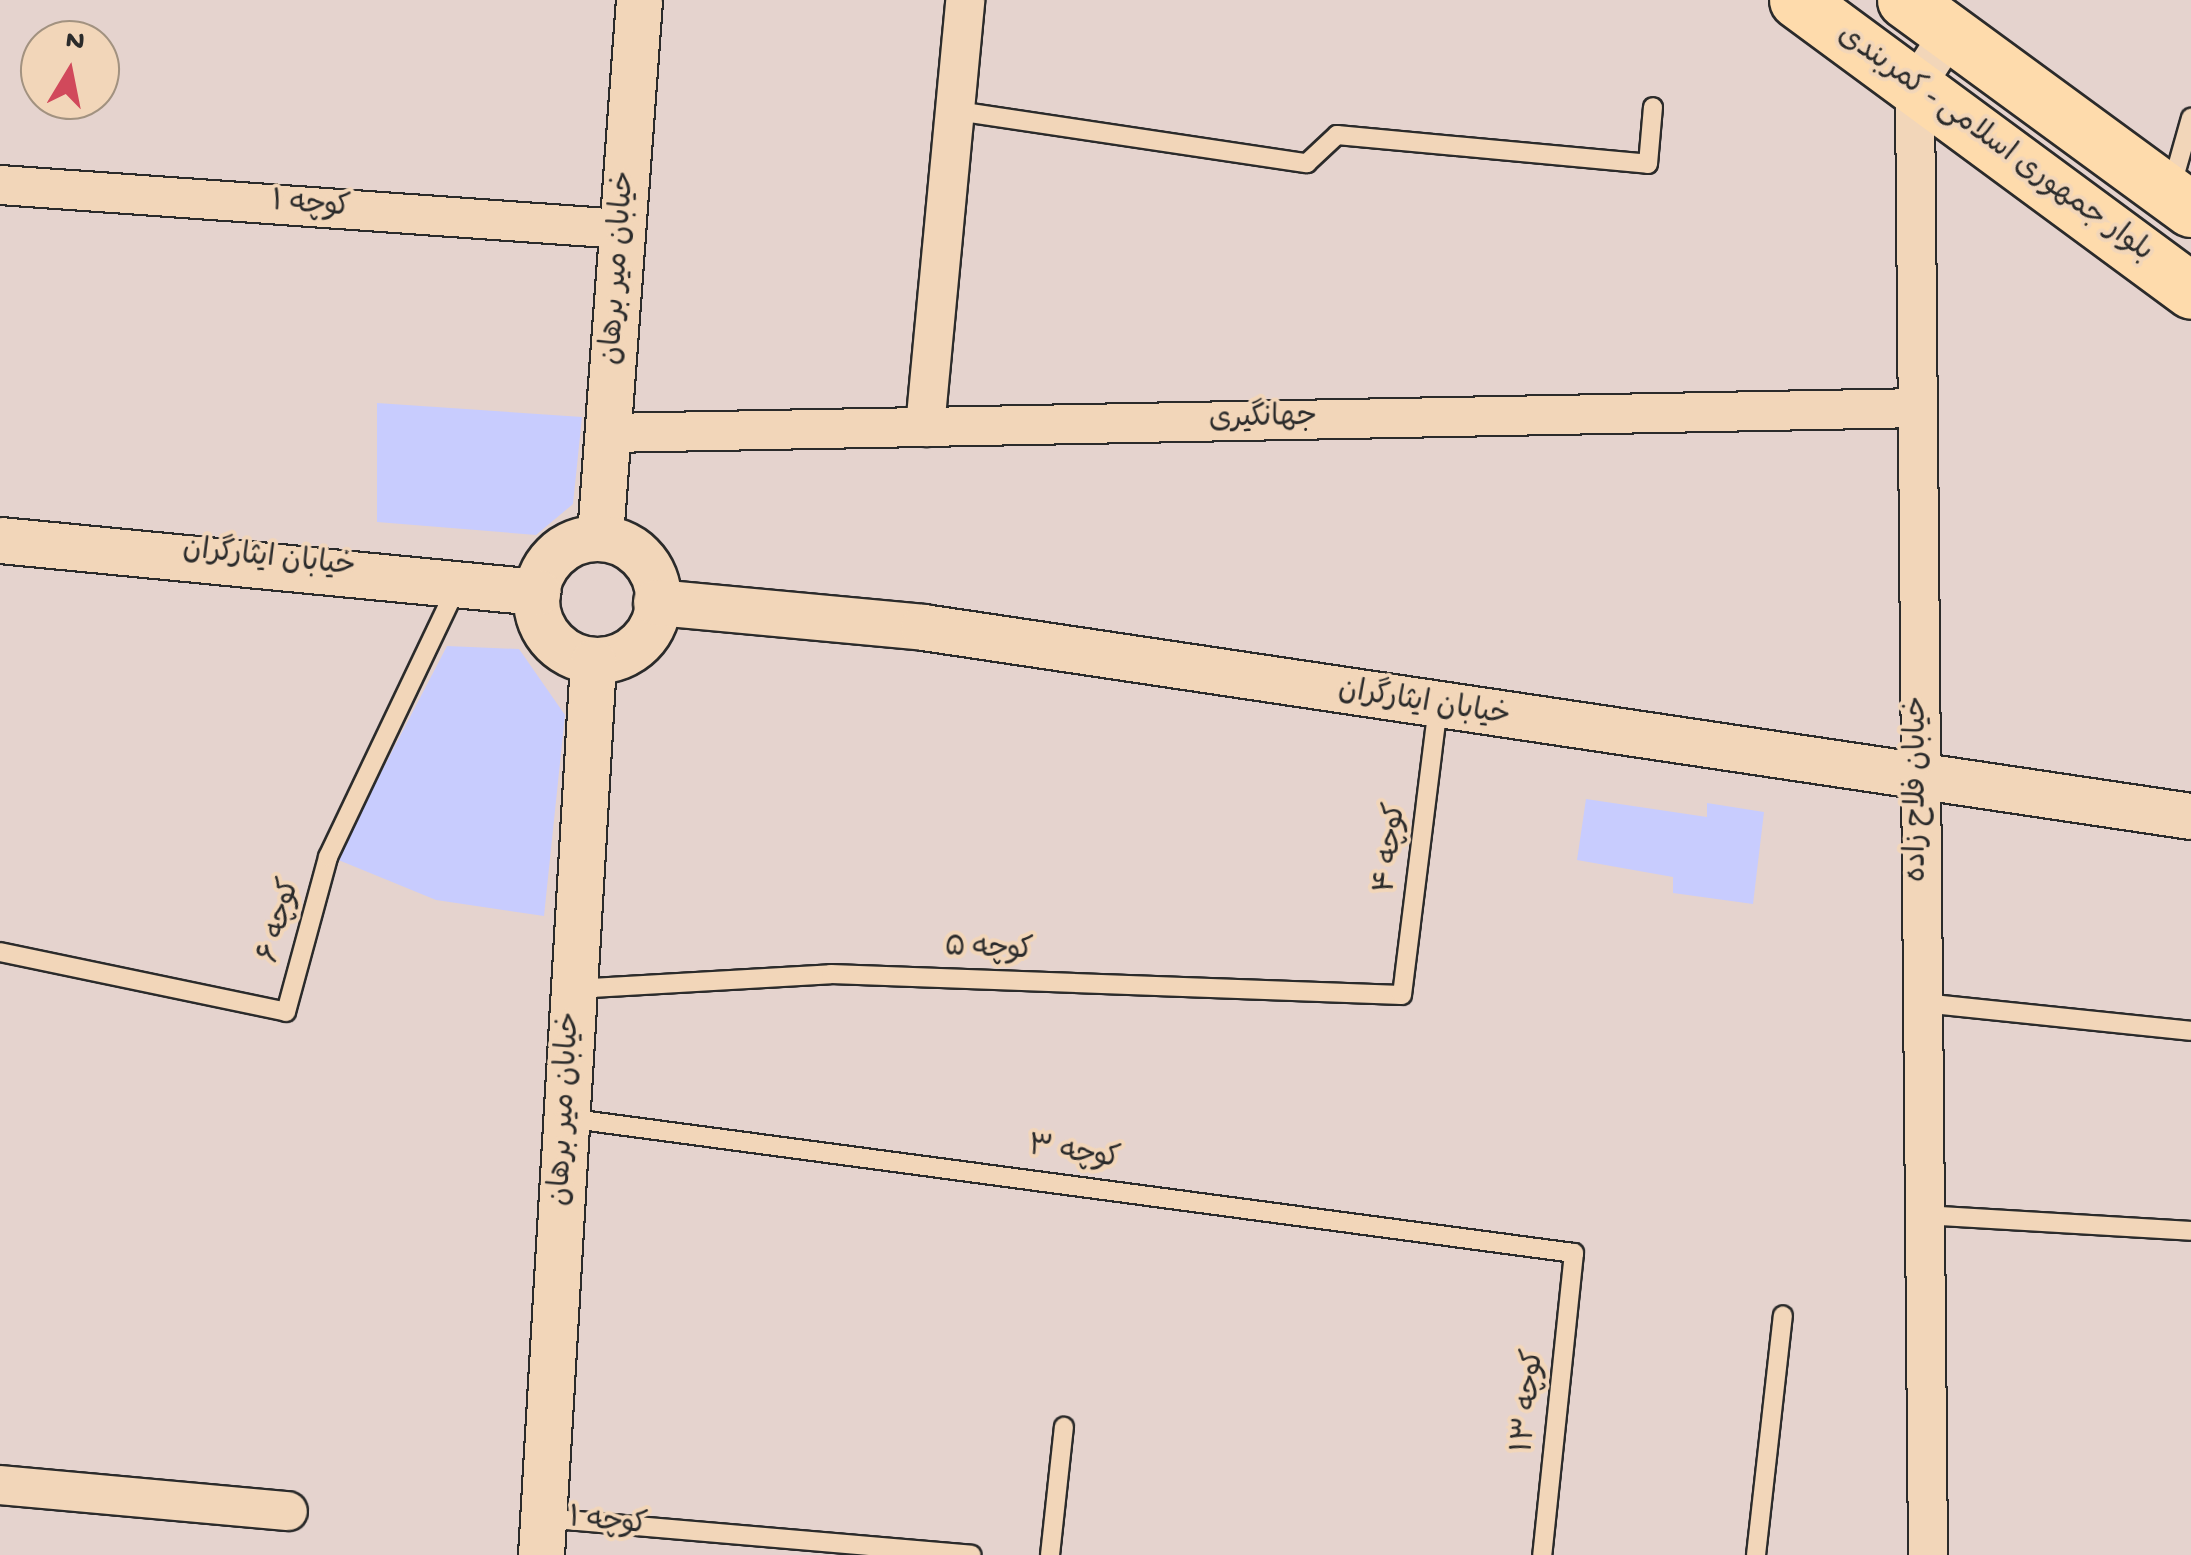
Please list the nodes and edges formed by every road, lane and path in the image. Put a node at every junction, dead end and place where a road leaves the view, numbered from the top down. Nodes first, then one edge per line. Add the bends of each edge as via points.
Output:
1 (639, 0) edge
2 (965, 0) edge
3 (1797, 0) edge
4 (1905, 0) edge
5 (1950, 33) junction
6 (1916, 87) junction
7 (1653, 107) dead end
8 (957, 112) junction
9 (2191, 118) edge
10 (0, 185) edge
11 (2180, 201) edge
12 (622, 229) junction
13 (2191, 291) edge
14 (1918, 408) junction
15 (925, 427) junction
16 (608, 433) junction
17 (600, 536) junction
18 (1, 546) edge
19 (460, 581) junction
20 (537, 592) junction
21 (656, 602) junction
22 (593, 662) junction
23 (1438, 707) junction
24 (1919, 782) junction
25 (2191, 816) edge
26 (0, 952) edge
27 (574, 989) junction
28 (1402, 996) joint
29 (1921, 1002) junction
30 (2191, 1030) edge
31 (566, 1118) junction
32 (1924, 1214) junction
33 (2191, 1231) edge
34 (1574, 1253) joint
35 (1783, 1316) dead end
36 (1064, 1427) dead end
37 (0, 1485) edge
38 (288, 1511) dead end
39 (542, 1536) edge
40 (972, 1555) edge
41 (1050, 1555) edge
42 (1542, 1555) edge
43 (1756, 1555) edge
44 (1928, 1555) edge

1 - 12 street, خیابان میر برهان
2 - 8 street
3 - 6 main road, بلوار جمهوری اسلامی - کمربندی
4 - 5 main road
5 - 6 street
5 - 11 main road
6 - 13 main road, بلوار جمهوری اسلامی - کمربندی
6 - 14 street, خیابان فلاح زاده
7 - 8 lane via 1648,164 1357,135 1337,135 1307,163
8 - 15 street
9 - 11 lane
10 - 12 street, کوچه ۱
12 - 16 street, خیابان میر برهان
14 - 15 street, جهانگیری
14 - 24 street, خیابان فلاح زاده
15 - 16 street, جهانگیری
16 - 17 street, خیابان میر برهان
17 - 20 street via 562,546
17 - 21 street via 636,550 658,583
18 - 19 street, خیابان ایثارگران
19 - 20 street, خیابان ایثارگران
19 - 26 lane, کوچه ۶ via 328,857 286,1012
20 - 22 street via 536,615 556,648
21 - 22 street via 656,622 630,652
21 - 23 street, خیابان ایثارگران via 923,627
22 - 27 street, خیابان میر برهان
23 - 24 street, خیابان ایثارگران
23 - 28 lane, کوچه ۴
24 - 25 street, خیابان ایثارگران
24 - 29 street, خیابان فلاح زاده
27 - 28 lane, کوچه ۵ via 831,974
27 - 31 street, خیابان میر برهان
29 - 30 lane
29 - 32 street, خیابان فلاح زاده
31 - 34 lane, کوچه ۳
31 - 39 street, خیابان میر برهان
32 - 33 lane
32 - 44 street, خیابان فلاح زاده
34 - 42 lane, کوچه ۱۳
35 - 43 lane
36 - 41 lane
37 - 38 street
39 - 40 lane, کوچه ۱

